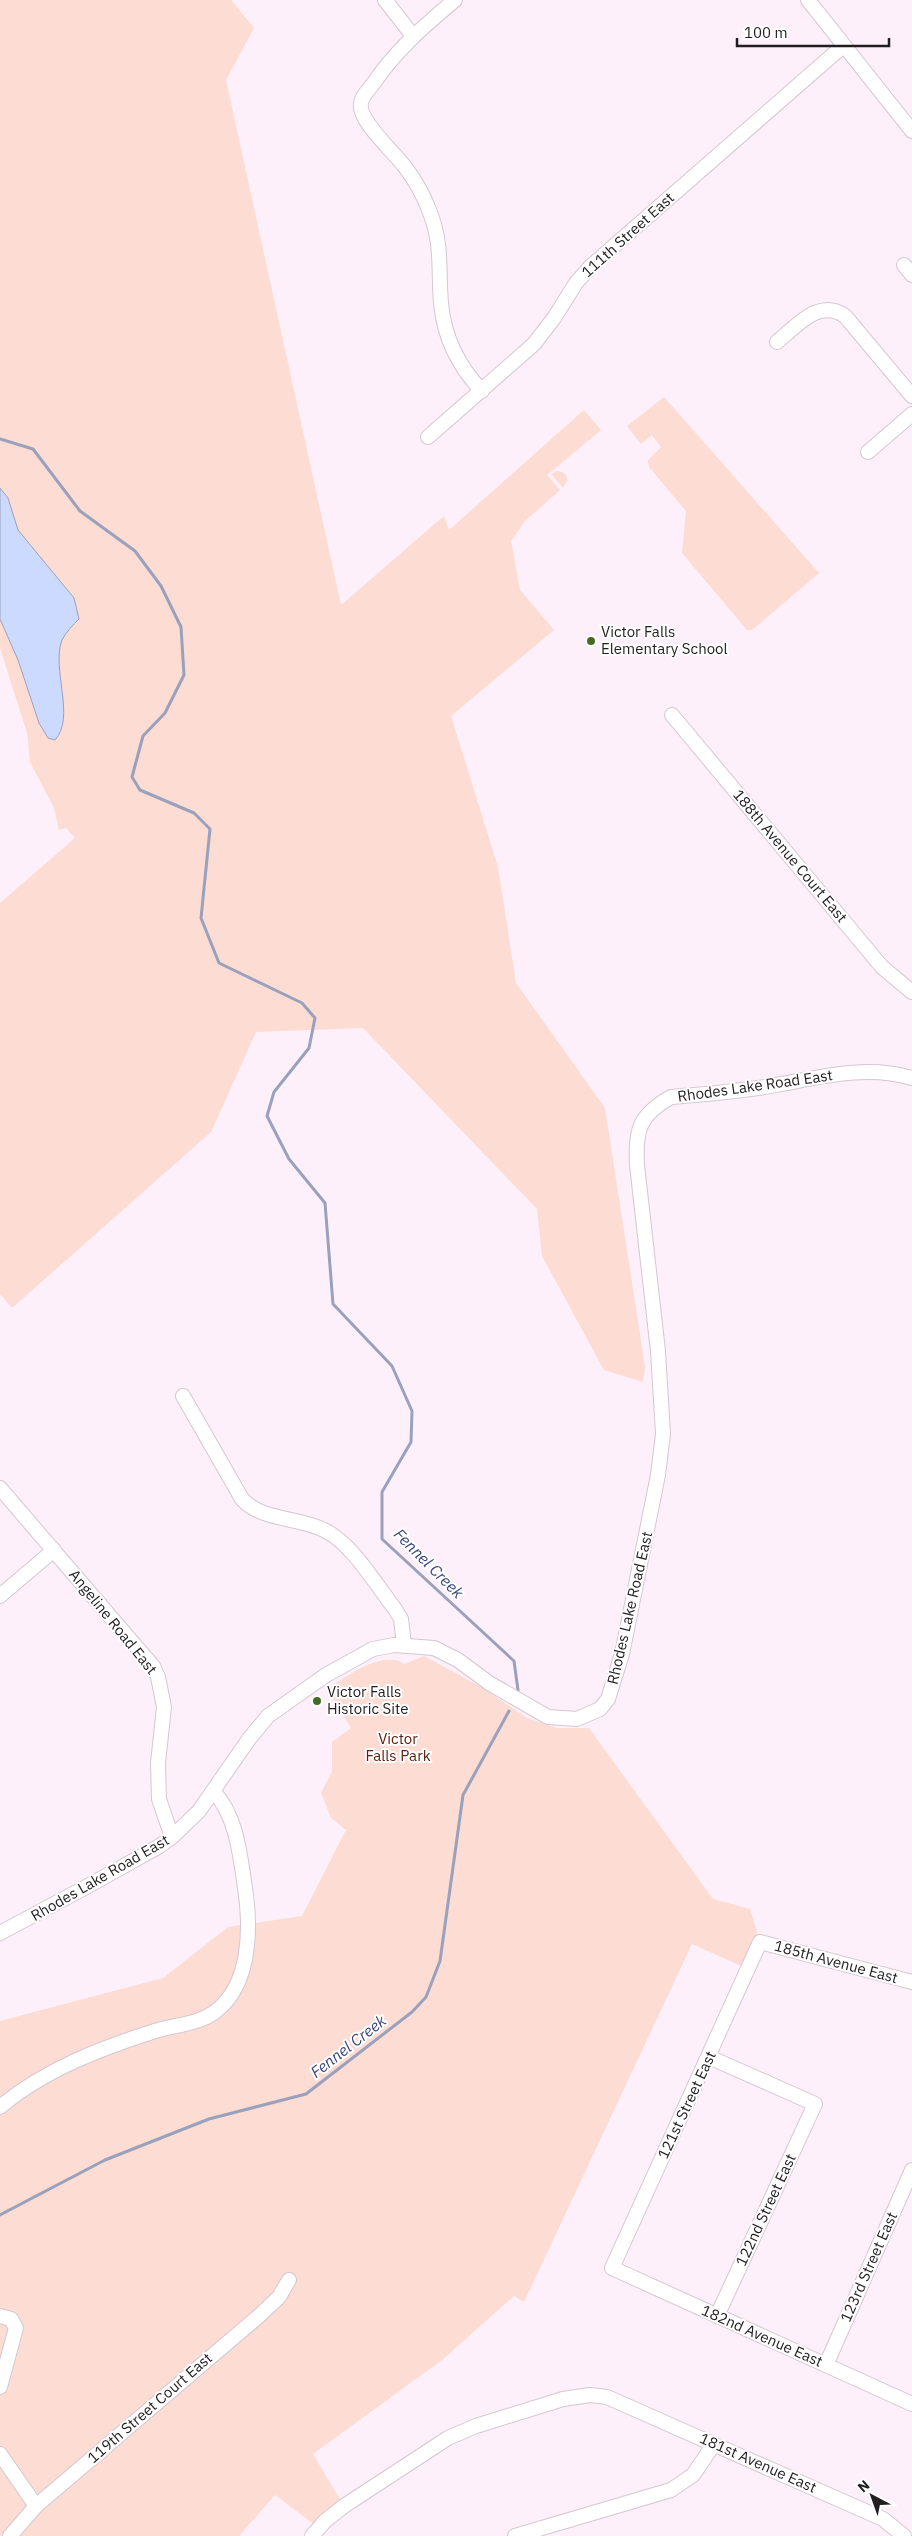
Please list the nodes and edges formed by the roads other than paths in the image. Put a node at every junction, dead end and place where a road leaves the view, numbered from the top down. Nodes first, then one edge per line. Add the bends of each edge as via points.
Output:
1 (385, 0) edge
2 (455, 0) edge
3 (808, 0) edge
4 (413, 36) junction
5 (844, 46) junction
6 (912, 131) edge
7 (777, 342) dead end
8 (482, 391) junction
9 (912, 396) edge
10 (912, 414) edge
11 (428, 437) dead end
12 (868, 452) dead end
13 (672, 716) dead end
14 (912, 992) edge
15 (912, 1078) edge
16 (183, 1396) dead end
17 (0, 1488) edge
18 (54, 1550) junction
19 (0, 1596) edge
20 (404, 1645) junction
21 (214, 1792) junction
22 (172, 1837) junction
23 (0, 1933) edge
24 (760, 1942) joint
25 (912, 1982) edge
26 (709, 2057) junction
27 (0, 2107) edge
28 (912, 2170) edge
29 (612, 2268) joint
30 (289, 2280) dead end
31 (0, 2316) edge
32 (717, 2316) junction
33 (826, 2365) junction
34 (0, 2387) edge
35 (912, 2404) edge
36 (714, 2444) junction
37 (0, 2454) edge
38 (36, 2506) junction
39 (10, 2536) edge
40 (312, 2536) edge
41 (515, 2536) edge
42 (904, 2536) edge

1 - 4 street
2 - 4 street
3 - 5 street
4 - 8 street via 384,67 361,102 361,111 405,166 426,201 439,242 441,301 448,339 465,371
5 - 6 street
5 - 8 street, 111th Street East via 590,267 534,344
7 - 9 street via 814,312 837,310
8 - 11 street, 111th Street East
10 - 12 street
13 - 14 street, 188th Avenue Court East via 882,967
15 - 20 street, Rhodes Lake Road East via 860,1072 671,1097 657,1105 641,1122 636,1142 637,1165 658,1350 663,1434 658,1475 622,1654 608,1699 600,1709 577,1719 548,1717 434,1648
16 - 20 street via 242,1499 258,1510 311,1524 338,1537 395,1609
17 - 18 street, Angeline Road East
18 - 19 street
18 - 22 street, Angeline Road East via 153,1666 158,1678 164,1706 158,1763 159,1799
20 - 21 street, Rhodes Lake Road East via 384,1646 362,1654 277,1708 249,1739
21 - 22 street, Rhodes Lake Road East via 189,1823
21 - 27 street via 231,1820 246,1893 246,1956 236,1989 215,2012 200,2020 136,2038 59,2069 29,2084
22 - 23 street, Rhodes Lake Road East via 86,1888
24 - 25 street, 185th Avenue East
24 - 26 street, 121st Street East
26 - 29 street, 121st Street East
26 - 32 street, 122nd Street East via 815,2104
28 - 33 street, 123rd Street East
29 - 32 street, 182nd Avenue East
30 - 38 street, 119th Street Court East via 279,2297 260,2315
31 - 34 street via 11,2319 16,2328
32 - 33 street, 182nd Avenue East
33 - 35 street, 182nd Avenue East
36 - 40 street, 181st Avenue East via 607,2397 590,2395 563,2400 476,2426 448,2438 344,2506
36 - 41 street via 692,2475 672,2490
36 - 42 street, 181st Avenue East via 883,2519
37 - 38 street
38 - 39 street, 119th Street Court East

